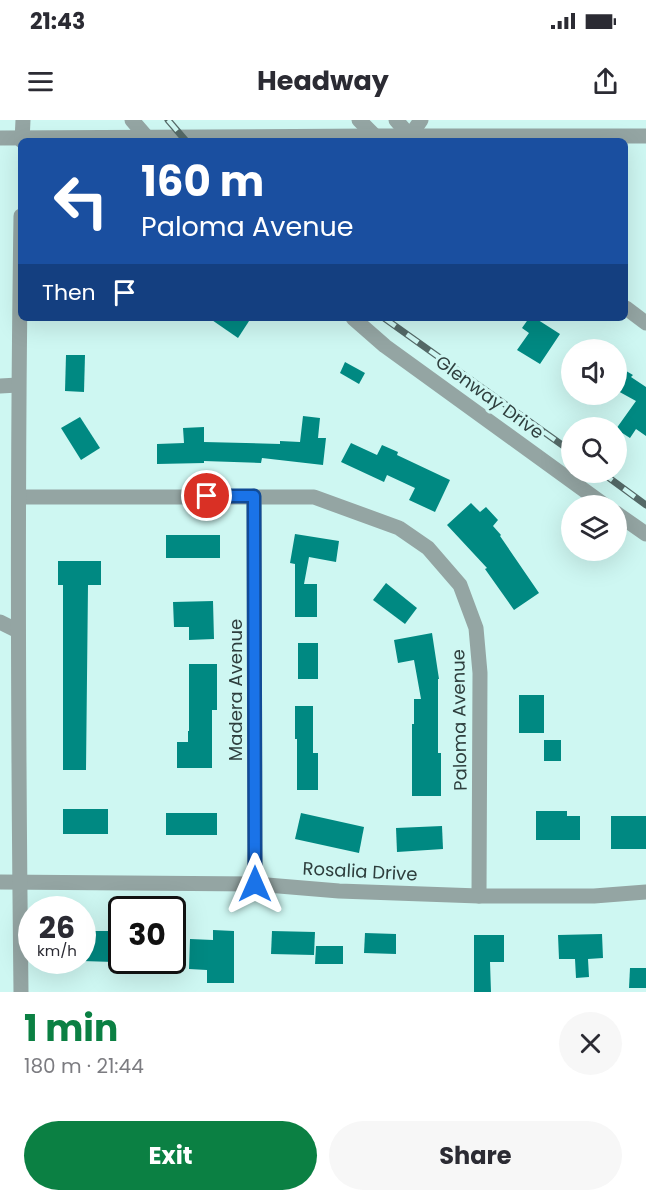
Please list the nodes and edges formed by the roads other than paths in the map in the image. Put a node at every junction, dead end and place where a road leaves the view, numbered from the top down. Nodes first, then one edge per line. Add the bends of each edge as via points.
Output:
1 (22, 120) edge
2 (132, 120) edge
3 (359, 120) edge
4 (396, 120) edge
5 (421, 120) edge
6 (410, 135) junction
7 (646, 136) edge
8 (0, 138) edge
9 (22, 138) edge
10 (148, 138) edge
11 (376, 138) edge
12 (18, 139) edge
13 (628, 310) edge
14 (19, 321) edge
15 (356, 321) edge
16 (646, 323) edge
17 (18, 385) junction
18 (0, 386) edge
19 (591, 495) edge
20 (254, 496) junction
21 (19, 497) junction
22 (627, 521) edge
23 (646, 534) edge
24 (0, 622) edge
25 (18, 631) junction
26 (0, 635) edge
27 (0, 882) edge
28 (20, 882) junction
29 (255, 884) junction
30 (646, 892) edge
31 (479, 896) junction
32 (21, 992) edge

1 - 9 street
2 - 10 street
3 - 11 street
4 - 6 street
5 - 6 street
6 - 7 street
6 - 11 street
8 - 12 street
13 - 16 street
14 - 17 street
15 - 19 street, Glenway Drive via 385,346
17 - 18 street
17 - 21 street
20 - 21 street, Paloma Avenue
20 - 29 street, Madera Avenue
20 - 31 street, Paloma Avenue via 314,497 399,528 428,548 460,585 476,628 480,673
21 - 25 street
22 - 23 street
24 - 25 street
25 - 26 street
25 - 28 street
27 - 28 street, Rosalia Drive
28 - 29 street, Rosalia Drive
28 - 32 street
29 - 31 street, Rosalia Drive
30 - 31 street, Rosalia Drive

